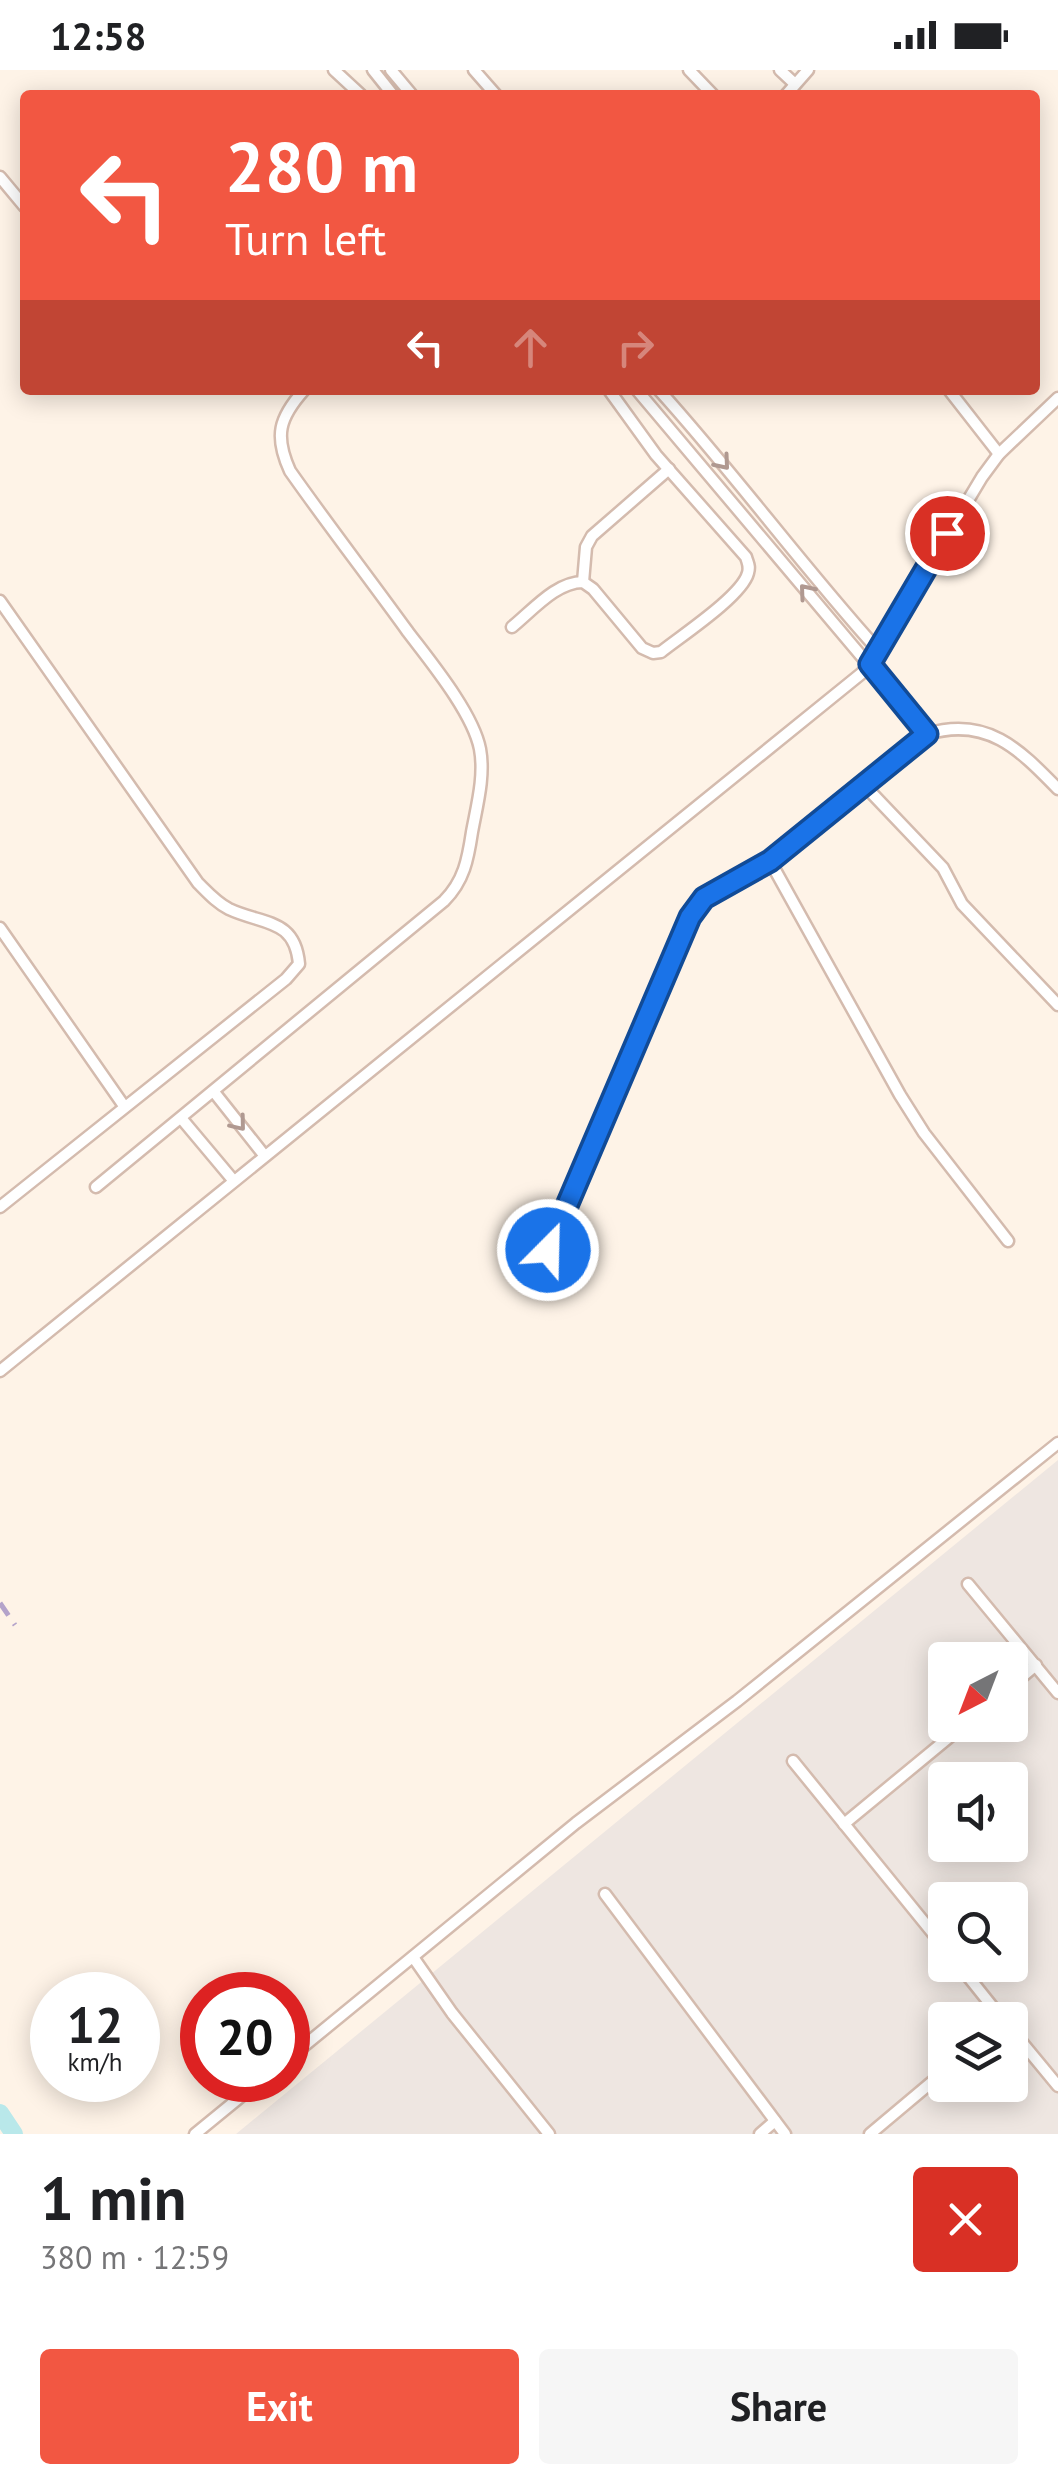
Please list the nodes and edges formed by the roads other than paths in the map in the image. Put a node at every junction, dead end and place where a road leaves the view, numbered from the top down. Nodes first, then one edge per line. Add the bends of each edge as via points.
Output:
1 (334, 70) edge
2 (372, 70) edge
3 (392, 70) edge
4 (474, 70) edge
5 (689, 70) edge
6 (780, 70) edge
7 (808, 70) edge
8 (796, 84) junction
9 (356, 90) edge
10 (389, 90) edge
11 (408, 90) edge
12 (492, 90) edge
13 (708, 90) edge
14 (791, 90) edge
15 (0, 177) edge
16 (20, 201) edge
17 (300, 395) edge
18 (613, 395) edge
19 (642, 395) edge
20 (663, 395) edge
21 (953, 395) edge
22 (1058, 398) edge
23 (999, 454) junction
24 (669, 470) junction
25 (584, 582) junction
26 (0, 600) edge
27 (512, 626) dead end
28 (878, 650) junction
29 (870, 664) junction
30 (927, 734) junction
31 (864, 785) junction
32 (1058, 789) edge
33 (770, 861) junction
34 (0, 928) edge
35 (1058, 1005) edge
36 (214, 1092) junction
37 (124, 1106) junction
38 (181, 1118) junction
39 (264, 1155) junction
40 (233, 1180) junction
41 (96, 1186) dead end
42 (0, 1207) edge
43 (1008, 1241) dead end
44 (548, 1250) dead end
45 (1, 1366) edge
46 (1058, 1443) edge
47 (968, 1584) dead end
48 (1036, 1666) junction
49 (1028, 1672) edge
50 (1058, 1692) edge
51 (943, 1742) edge
52 (793, 1761) dead end
53 (844, 1824) junction
54 (606, 1894) dead end
55 (928, 1927) edge
56 (412, 1958) junction
57 (973, 1982) edge
58 (989, 2002) edge
59 (310, 2041) edge
60 (1028, 2050) edge
61 (928, 2085) edge
62 (1058, 2086) edge
63 (235, 2102) edge
64 (776, 2121) junction
65 (195, 2134) edge
66 (549, 2134) edge
67 (760, 2134) edge
68 (785, 2134) edge
69 (870, 2134) edge

1 - 9 lane
2 - 10 lane
3 - 11 lane
4 - 12 lane
5 - 13 lane
6 - 8 lane
7 - 8 lane
8 - 14 lane
15 - 16 lane
17 - 36 lane via 283,420 281,451 472,726 481,756 479,786 456,890
18 - 24 lane
29 -> 19 lane
20 -> 28 lane
21 - 23 lane
22 - 23 lane
23 - 28 lane
24 - 25 lane via 592,536
24 - 25 lane via 746,557 748,576 728,600 652,653
25 - 27 lane via 561,586
26 - 37 lane via 198,883 229,909 286,930 298,948 299,964 286,979
28 - 29 lane
29 - 30 lane
29 - 39 lane
30 - 31 lane
30 - 32 lane via 970,728 1000,738
31 - 33 lane
31 - 35 lane via 943,868 962,904
33 - 43 lane via 900,1095
33 - 44 lane via 704,898 690,917
34 - 37 lane
36 - 38 lane
36 -> 39 lane
37 - 42 lane
38 - 40 lane
38 - 41 lane
39 - 40 lane
40 - 45 lane
46 - 56 lane
47 - 48 lane
48 - 49 lane
48 - 50 lane
51 - 53 lane
52 - 53 lane
53 - 55 lane
54 - 64 lane
56 - 59 lane
56 - 66 lane
57 - 58 lane
60 - 62 lane
61 - 69 lane
63 - 65 lane
64 - 67 lane
64 - 68 lane

